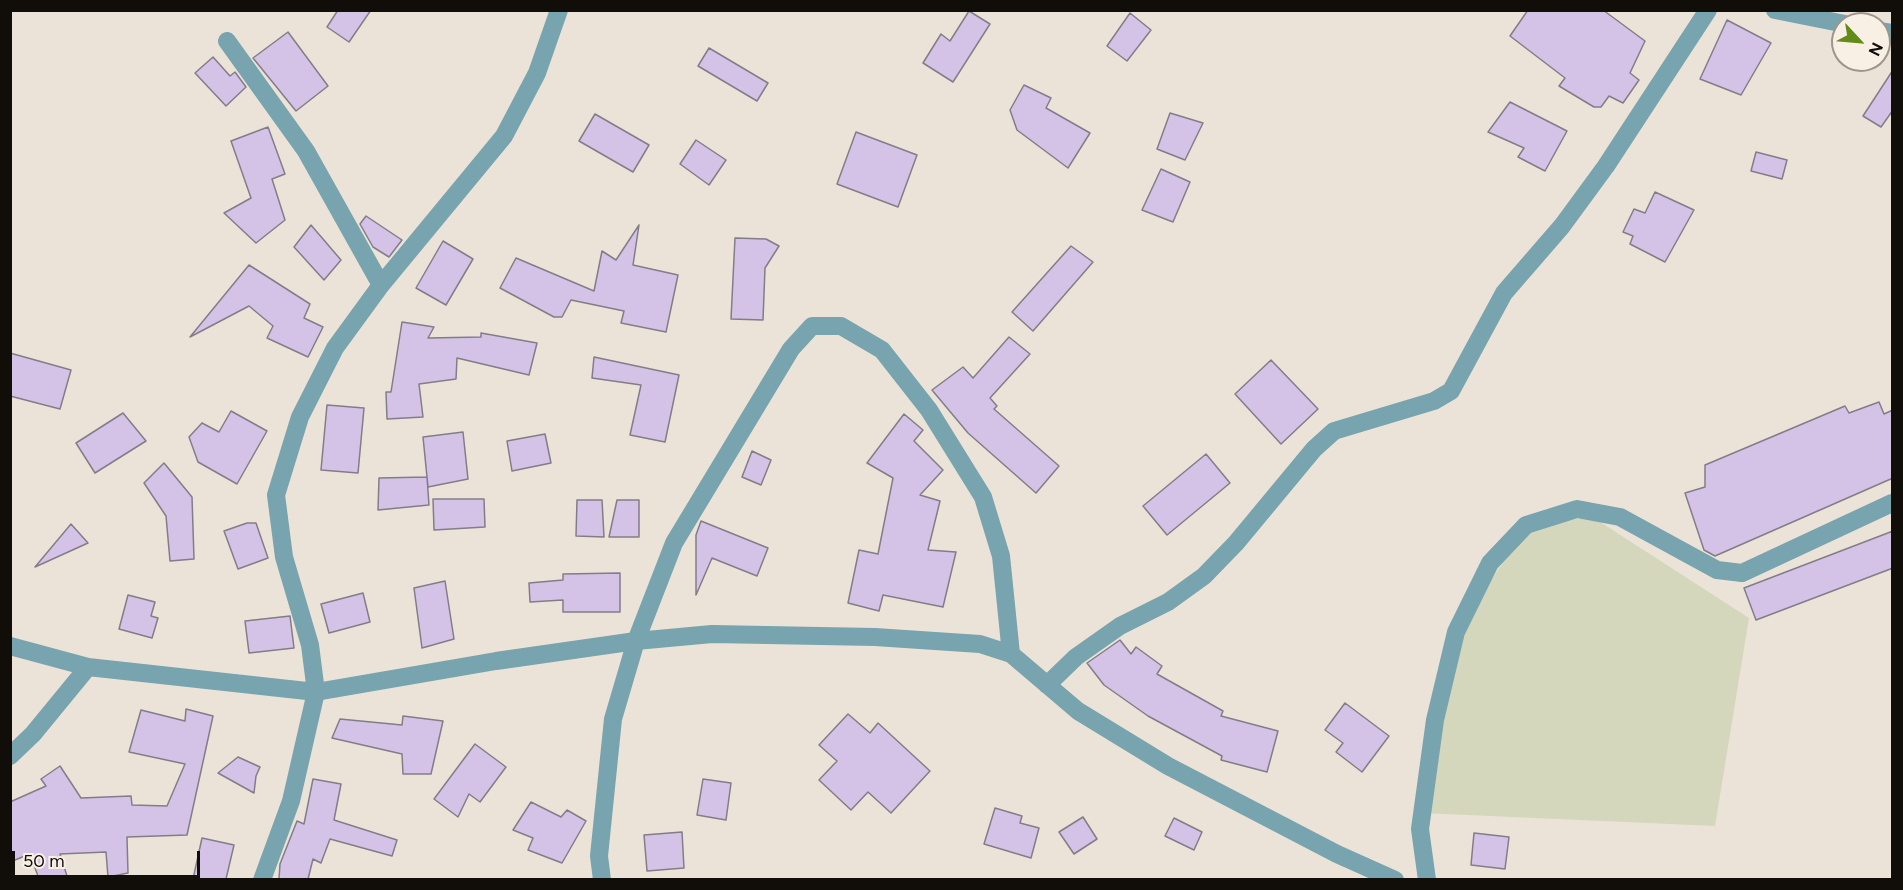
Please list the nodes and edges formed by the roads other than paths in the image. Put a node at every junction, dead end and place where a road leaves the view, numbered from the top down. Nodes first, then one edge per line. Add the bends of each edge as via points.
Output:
1 (559, 10) edge
2 (1708, 10) edge
3 (1775, 10) edge
4 (1831, 21) edge
5 (227, 41) dead end
6 (381, 285) junction
7 (1893, 503) edge
8 (636, 641) junction
9 (10, 645) edge
10 (1011, 654) junction
11 (88, 667) junction
12 (1047, 685) junction
13 (316, 692) junction
14 (10, 756) edge
15 (262, 879) edge
16 (602, 879) edge
17 (1395, 879) edge
18 (1427, 879) edge

1 - 6 street via 537,73 504,136
2 - 12 street via 1606,166 1562,226 1504,293 1451,391 1434,400 1334,431 1204,576 1168,602 1119,626 1076,657
3 - 4 street
5 - 6 street via 306,152
6 - 13 street via 335,348 305,407 276,495 284,558 310,645
7 - 18 street via 1742,573 1717,570 1620,518 1577,509 1526,525 1490,563 1456,632 1435,720 1420,830
8 - 10 street via 712,634 875,637 980,644
8 - 10 street via 674,543 791,349 812,326 841,326 882,350 929,410 983,497 1001,556
8 - 13 street
8 - 16 street via 613,719 599,855
9 - 11 street
10 - 12 street
11 - 13 street
11 - 14 street
12 - 17 street via 1078,711 1168,766 1337,854
13 - 15 street via 291,801

